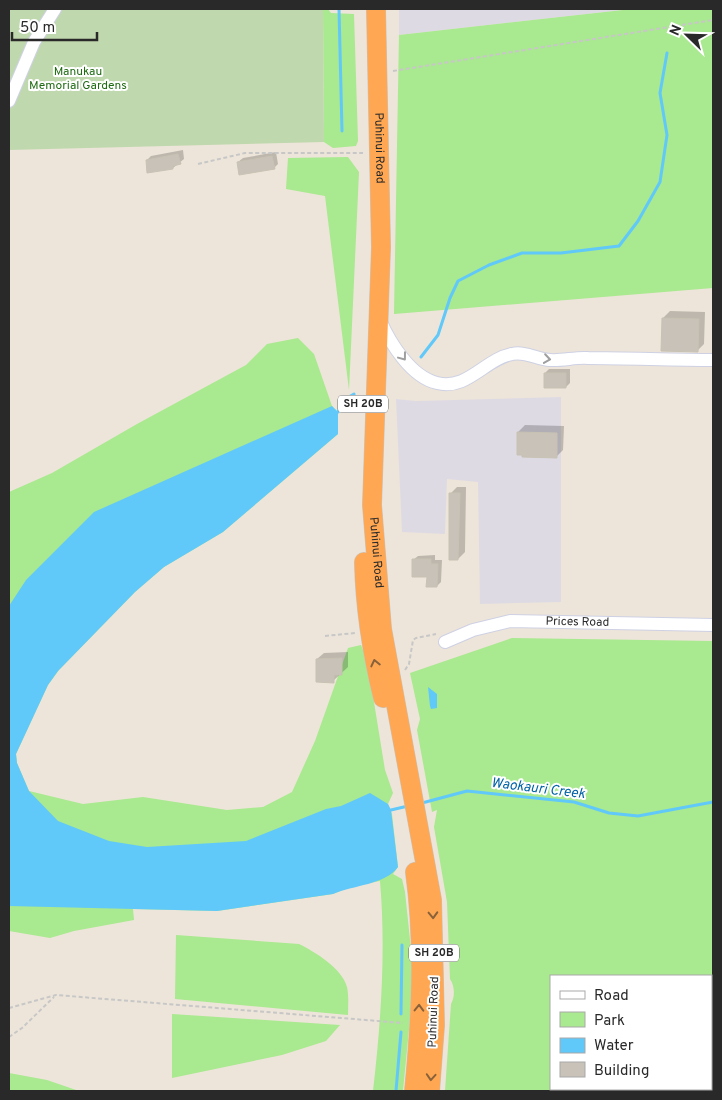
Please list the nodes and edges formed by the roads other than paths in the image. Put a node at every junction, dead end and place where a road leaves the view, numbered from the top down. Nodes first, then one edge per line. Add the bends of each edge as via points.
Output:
1 (55, 9) edge
2 (363, 9) edge
3 (376, 9) edge
4 (9, 101) edge
5 (378, 316) junction
6 (713, 360) edge
7 (713, 625) edge
8 (441, 638) road end
9 (408, 795) junction
10 (411, 816) junction
11 (414, 1091) edge
12 (430, 1091) edge

1 - 4 street via 34,42
9 -> 2 highway, Puhinui Road / SH 20B via 369,631 365,599 362,413 370,153
3 - 5 highway, Puhinui Road / SH 20B via 381,247
5 -> 6 street via 385,332 410,365 419,375 438,384 459,383 503,357 519,353 548,360
5 - 9 highway, Puhinui Road / SH 20B via 372,495 377,583
7 - 8 street, Prices Road via 510,621
9 - 10 highway, Puhinui Road / SH 20B
11 -> 10 highway, Puhinui Road / SH 20B via 419,1024 419,898
10 -> 12 highway, Puhinui Road / SH 20B via 432,900 435,988

